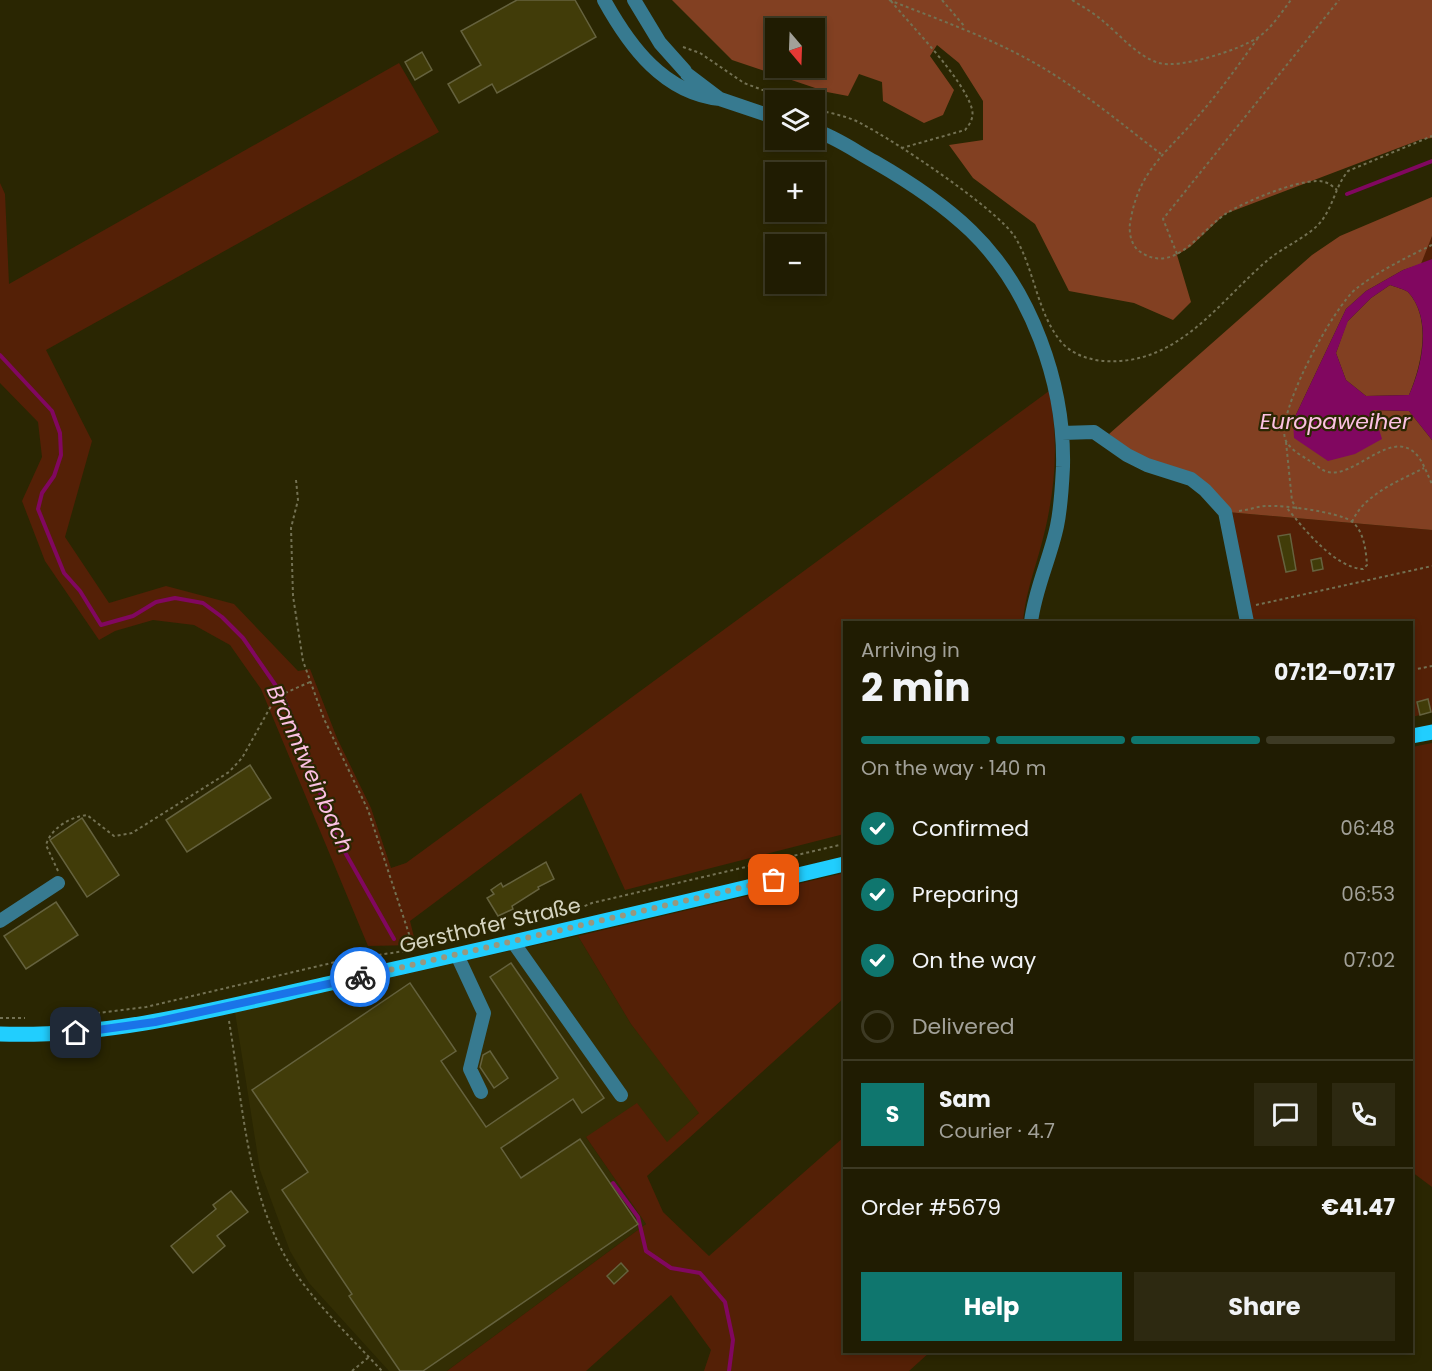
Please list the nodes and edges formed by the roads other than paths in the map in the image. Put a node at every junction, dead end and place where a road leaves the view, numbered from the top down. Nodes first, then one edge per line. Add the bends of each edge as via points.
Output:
1 (604, 0) edge
2 (634, 0) edge
3 (720, 99) junction
4 (765, 114) edge
5 (825, 136) edge
6 (1062, 434) junction
7 (1031, 621) edge
8 (1247, 621) edge
9 (1432, 732) edge
10 (1413, 736) edge
11 (843, 864) edge
12 (58, 883) road end
13 (0, 921) edge
14 (513, 942) junction
15 (457, 955) junction
16 (0, 1034) edge
17 (481, 1092) dead end
18 (621, 1095) dead end

1 - 3 street via 620,28 652,67 689,92
2 - 3 street via 660,43 686,73
3 - 4 street
5 - 6 street via 904,179 971,231 1008,276 1046,360
6 - 7 street via 1057,525
6 - 8 street via 1094,432 1137,460 1191,479 1225,512
9 - 10 main road
11 - 14 main road, Gersthofer Straße
12 - 13 street
14 - 15 main road, Gersthofer Straße
14 - 18 street
15 - 16 main road, Gersthofer Straße via 415,957 227,1006 94,1031 39,1036
15 - 17 street via 484,1013 470,1069

